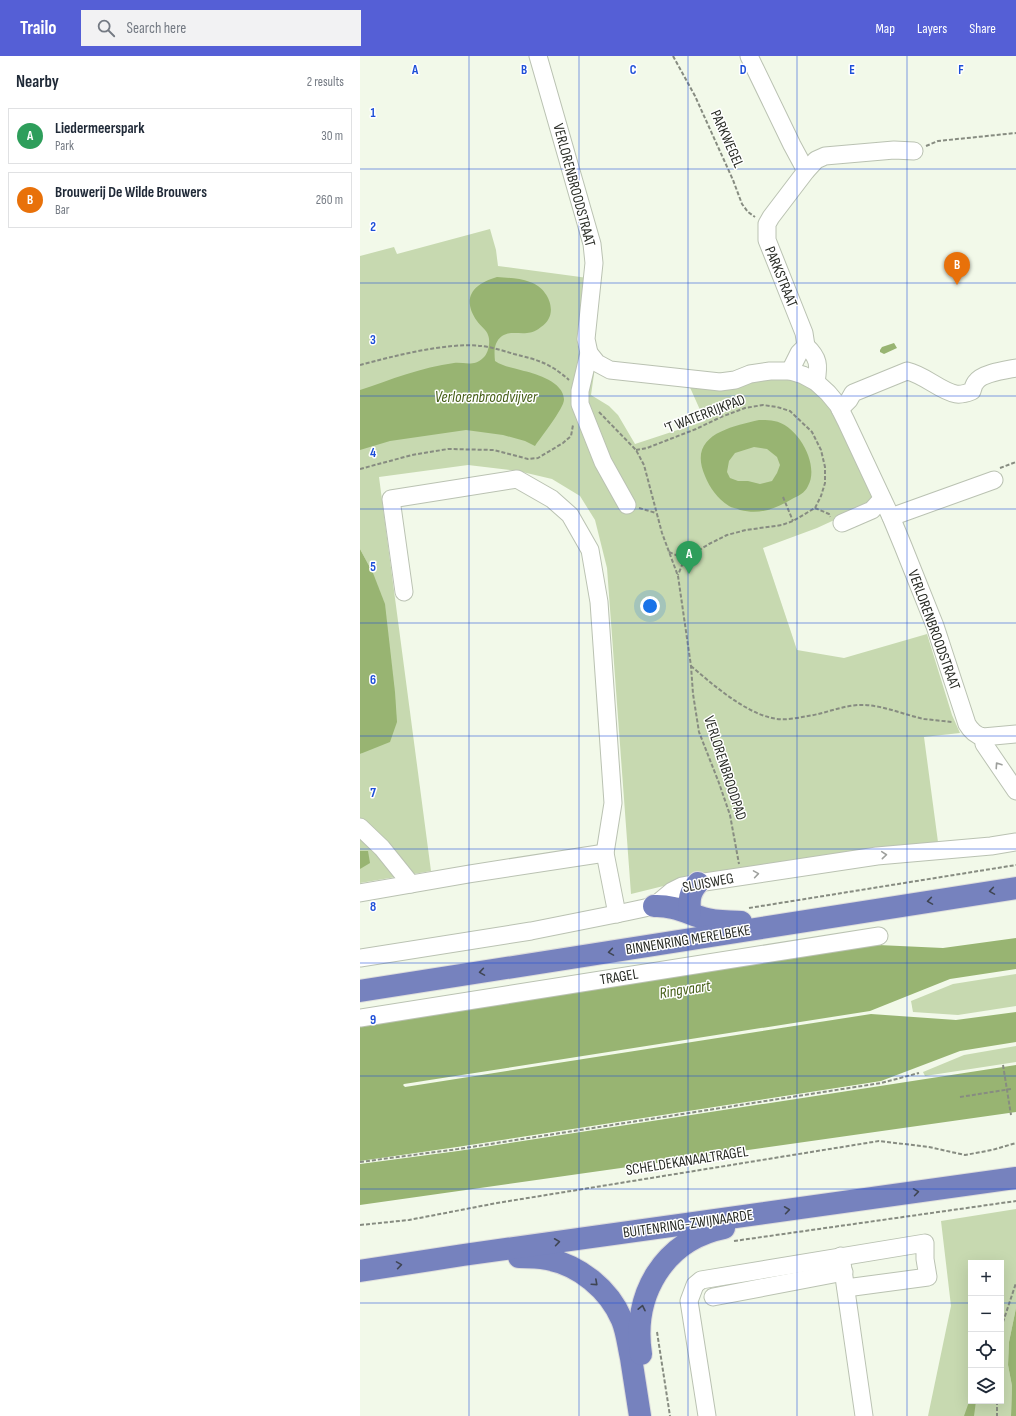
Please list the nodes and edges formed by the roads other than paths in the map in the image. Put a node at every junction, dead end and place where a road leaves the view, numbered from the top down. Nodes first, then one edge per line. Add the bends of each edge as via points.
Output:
1 (538, 56) edge
2 (749, 56) edge
3 (914, 151) road end
4 (806, 171) junction
5 (806, 346) junction
6 (589, 353) junction
7 (1016, 368) edge
8 (790, 371) junction
9 (816, 382) junction
10 (840, 409) junction
11 (994, 480) dead end
12 (882, 499) junction
13 (627, 505) dead end
14 (891, 517) junction
15 (842, 523) dead end
16 (404, 592) dead end
17 (1016, 734) edge
18 (983, 738) junction
19 (1016, 791) edge
20 (360, 827) edge
21 (1016, 842) edge
22 (606, 853) junction
23 (698, 883) junction
24 (411, 884) junction
25 (1016, 888) edge
26 (360, 893) edge
27 (654, 906) junction
28 (690, 913) junction
29 (617, 914) junction
30 (774, 926) junction
31 (879, 936) dead end
32 (360, 958) edge
33 (360, 991) edge
34 (360, 1018) edge
35 (1016, 1178) edge
36 (749, 1215) junction
37 (463, 1255) junction
38 (843, 1264) junction
39 (360, 1271) edge
40 (846, 1288) junction
41 (713, 1297) dead end
42 (640, 1416) edge
43 (651, 1416) edge
44 (707, 1416) edge
45 (864, 1416) edge

1 - 6 street, VERLORENBROODSTRAAT via 592,244 594,263 586,339
2 - 4 street
3 - 4 street, PARKSTRAAT via 894,150 825,156 816,160
4 - 5 street, PARKSTRAAT via 767,224 767,240 804,333
5 - 8 street via 799,353
5 - 9 street, PARKSTRAAT via 817,360
6 - 8 street, VERLORENBROODSTRAAT via 597,363 610,370 720,382 756,373
6 - 13 street via 580,391 580,404 603,462
7 - 10 street via 986,375 976,382 972,391 958,394 907,371 853,393
8 - 9 street, VERLORENBROODSTRAAT
9 - 10 street, VERLORENBROODSTRAAT
10 - 12 street, VERLORENBROODSTRAAT
11 - 14 street
12 - 14 street, VERLORENBROODSTRAAT
12 - 15 street via 872,510
14 - 18 street, VERLORENBROODSTRAAT via 935,626 967,724 973,732
16 - 22 street via 391,500 517,479 552,499 570,515 590,550 599,602 612,803
17 - 18 street
19 -> 18 street, VERLORENBROODSTRAAT via 984,744
20 - 24 street via 382,848
23 -> 21 street, SLUISWEG via 877,856
22 - 24 street
22 - 29 street
23 - 27 street, SLUISWEG via 672,891
23 - 28 highway via 691,890
24 - 26 street
25 -> 30 highway, BINNENRING MERELBEKE
27 - 28 highway via 660,905
27 - 29 street, SLUISWEG
28 - 30 highway via 704,919
29 - 32 street, SLUISWEG via 531,932
30 -> 33 highway, BINNENRING MERELBEKE
31 - 34 street, TRAGEL
36 -> 35 highway, BUITENRING-ZWIJNAARDE
37 -> 36 highway, BUITENRING-ZWIJNAARDE
43 -> 36 highway via 639,1330 650,1283 660,1268 686,1244 714,1230 732,1226
39 -> 37 highway, BUITENRING-ZWIJNAARDE
37 -> 42 highway via 479,1263 520,1257 546,1258 568,1265 589,1277 604,1291 619,1313 627,1333
38 - 40 street
38 - 40 street via 925,1243 928,1276
38 - 41 street
38 - 44 street via 701,1280 695,1285 688,1301
40 - 45 street

